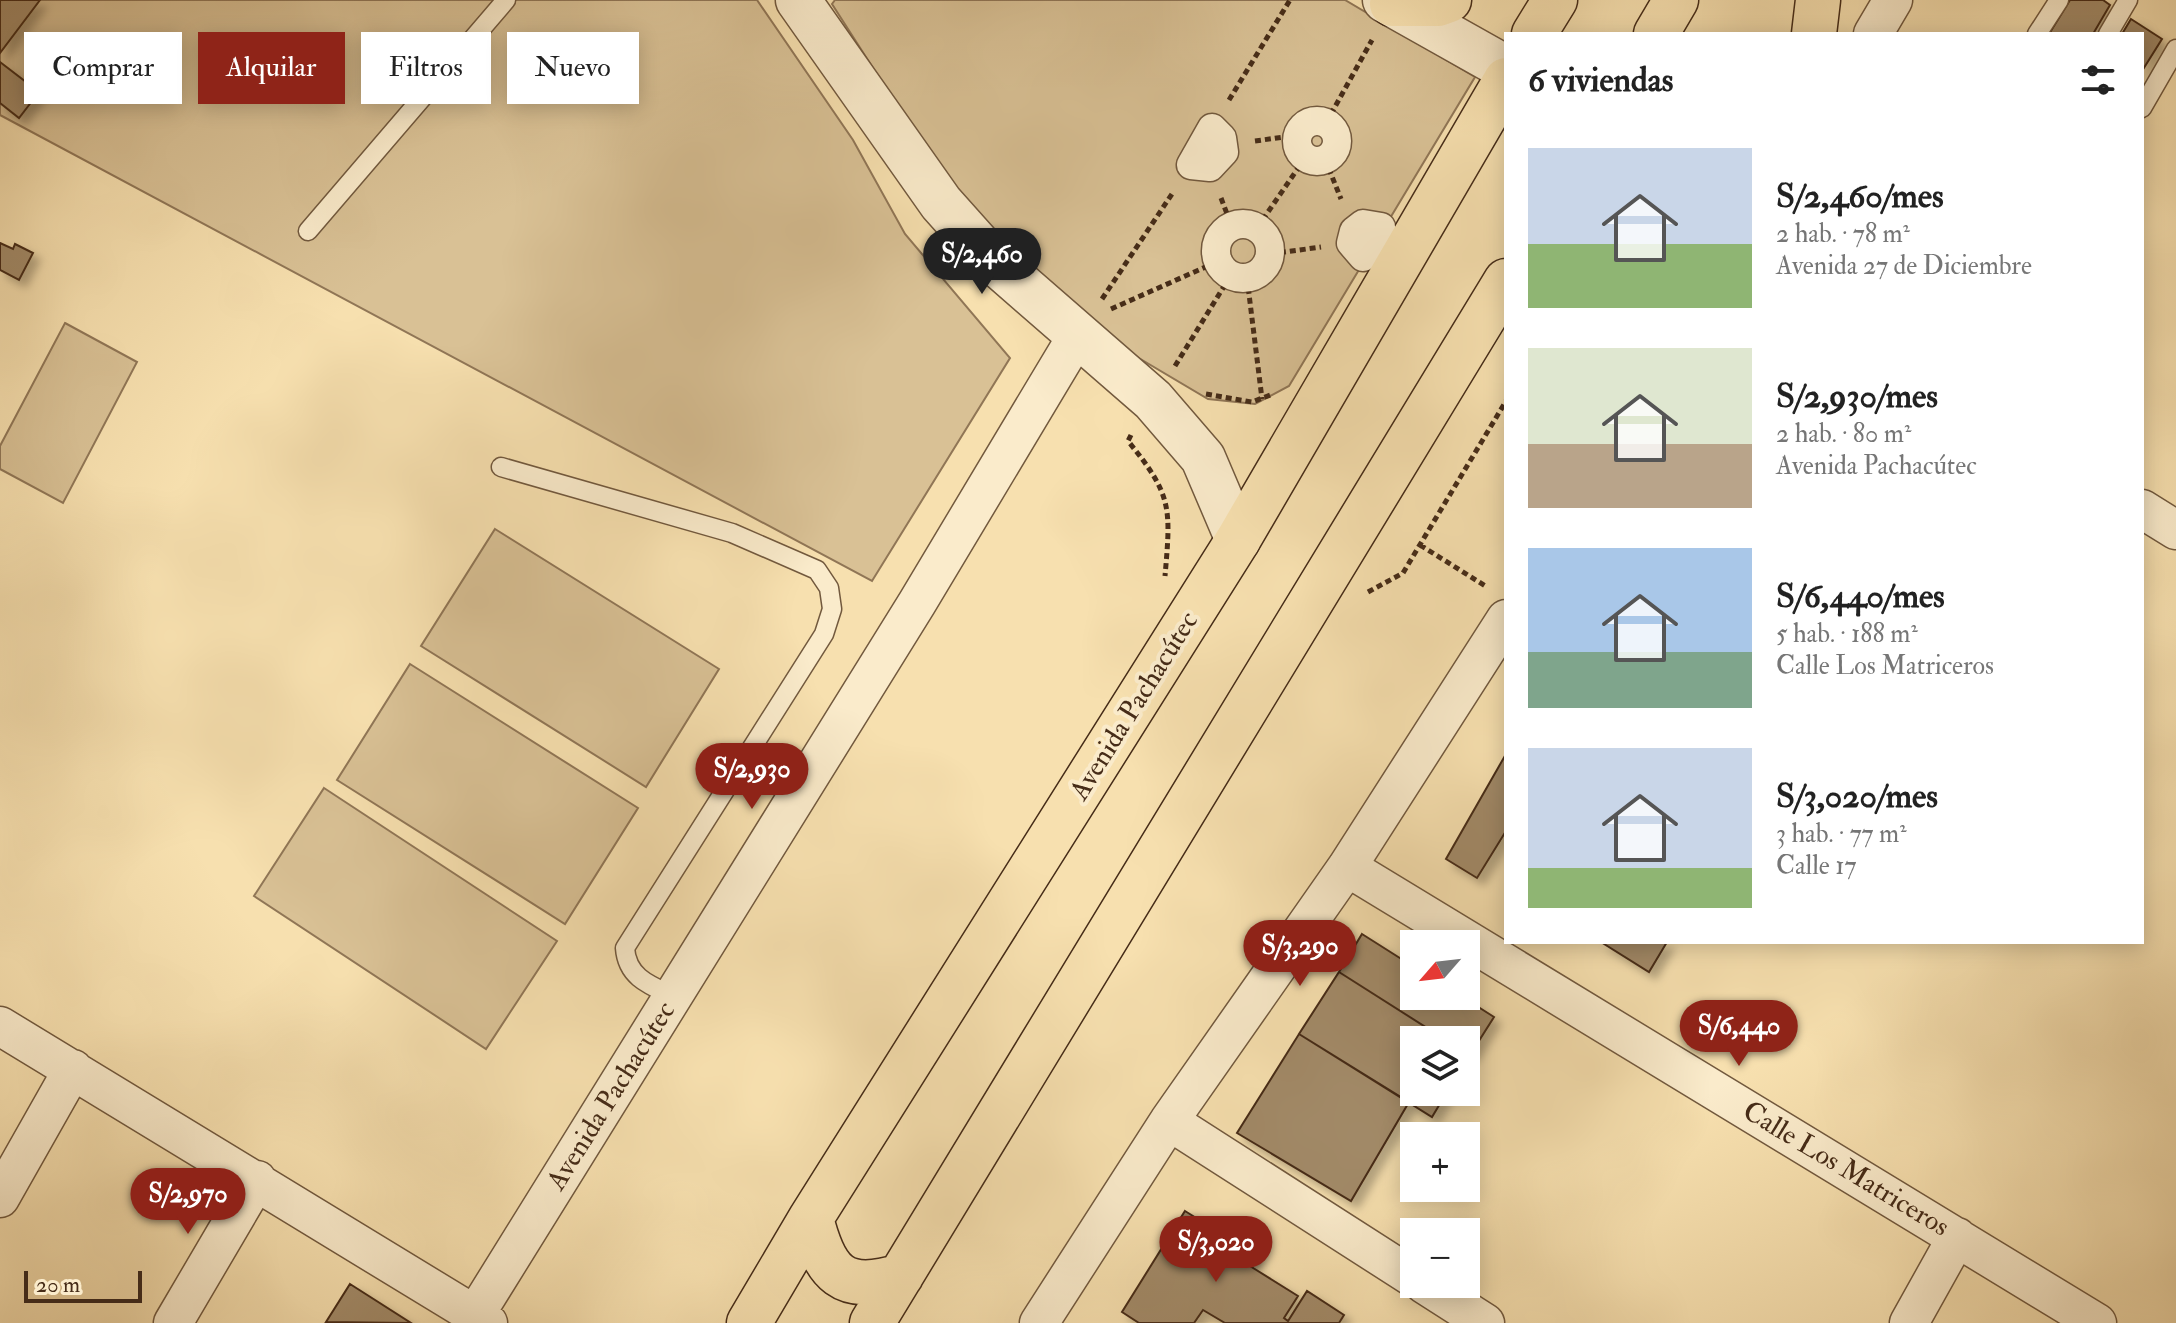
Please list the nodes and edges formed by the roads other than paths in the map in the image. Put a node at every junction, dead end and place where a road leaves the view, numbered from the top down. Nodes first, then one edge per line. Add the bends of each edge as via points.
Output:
1 (506, 0) edge
2 (798, 0) edge
3 (1449, 0) edge
4 (1555, 0) edge
5 (1676, 0) edge
6 (1818, 0) edge
7 (1893, 0) edge
8 (2059, 0) edge
9 (2128, 0) edge
10 (1388, 2) edge
11 (1535, 32) edge
12 (1657, 32) edge
13 (1814, 32) edge
14 (1874, 32) edge
15 (2038, 32) edge
16 (2109, 32) edge
17 (2176, 49) edge
18 (1504, 67) edge
19 (1504, 83) edge
20 (2144, 105) edge
21 (1326, 123) road end
22 (1218, 136) road end
23 (1301, 146) road end
24 (1191, 165) road end
25 (308, 231) dead end
26 (1247, 278) joint
27 (1504, 284) edge
28 (1083, 327) junction
29 (501, 467) dead end
30 (2144, 510) edge
31 (2176, 530) edge
32 (1238, 540) junction
33 (1500, 605) edge
34 (1347, 867) junction
35 (673, 996) junction
36 (0, 1026) edge
37 (73, 1069) junction
38 (1169, 1121) junction
39 (257, 1180) junction
40 (0, 1198) edge
41 (811, 1218) junction
42 (1957, 1237) junction
43 (1400, 1269) edge
44 (901, 1276) junction
45 (1446, 1298) edge
46 (478, 1320) edge
47 (173, 1323) edge
48 (749, 1323) edge
49 (872, 1323) edge
50 (1039, 1323) edge
51 (1485, 1323) edge
52 (1909, 1323) edge
53 (2097, 1323) edge

1 - 25 lane
2 - 28 street via 941,203 991,259
3 - 10 main road
4 - 11 main road
5 - 12 main road
6 - 13 main road
7 - 14 street
8 - 15 lane
9 - 16 lane
10 - 18 street
17 - 20 lane
19 - 32 main road, Avenida Pachacútec
21 - 23 street via 1309,123
22 - 24 street
26 - 26 street via 1263,270 1270,254 1267,239 1257,228 1238,225 1225,231 1217,246 1219,261 1231,275
27 - 44 main road
28 - 32 street via 1203,458
28 - 35 street, Avenida Pachacútec
29 - 35 lane via 732,533 817,570 829,588 832,609 824,634 625,948 626,965 640,980
30 - 31 street
32 - 41 main road, Avenida Pachacútec
33 - 34 street
34 - 38 street
34 - 42 street, Calle Los Matriceros
35 - 46 street, Avenida Pachacútec
36 - 37 street
37 - 39 street
37 - 40 street
38 - 43 street
38 - 50 street
39 - 46 street
39 - 47 street
41 - 44 main road via 820,1254 840,1277 871,1285
41 - 48 main road, Avenida Pachacútec
42 - 52 street
42 - 53 street, Calle Los Matriceros
44 - 49 main road
45 - 51 street

